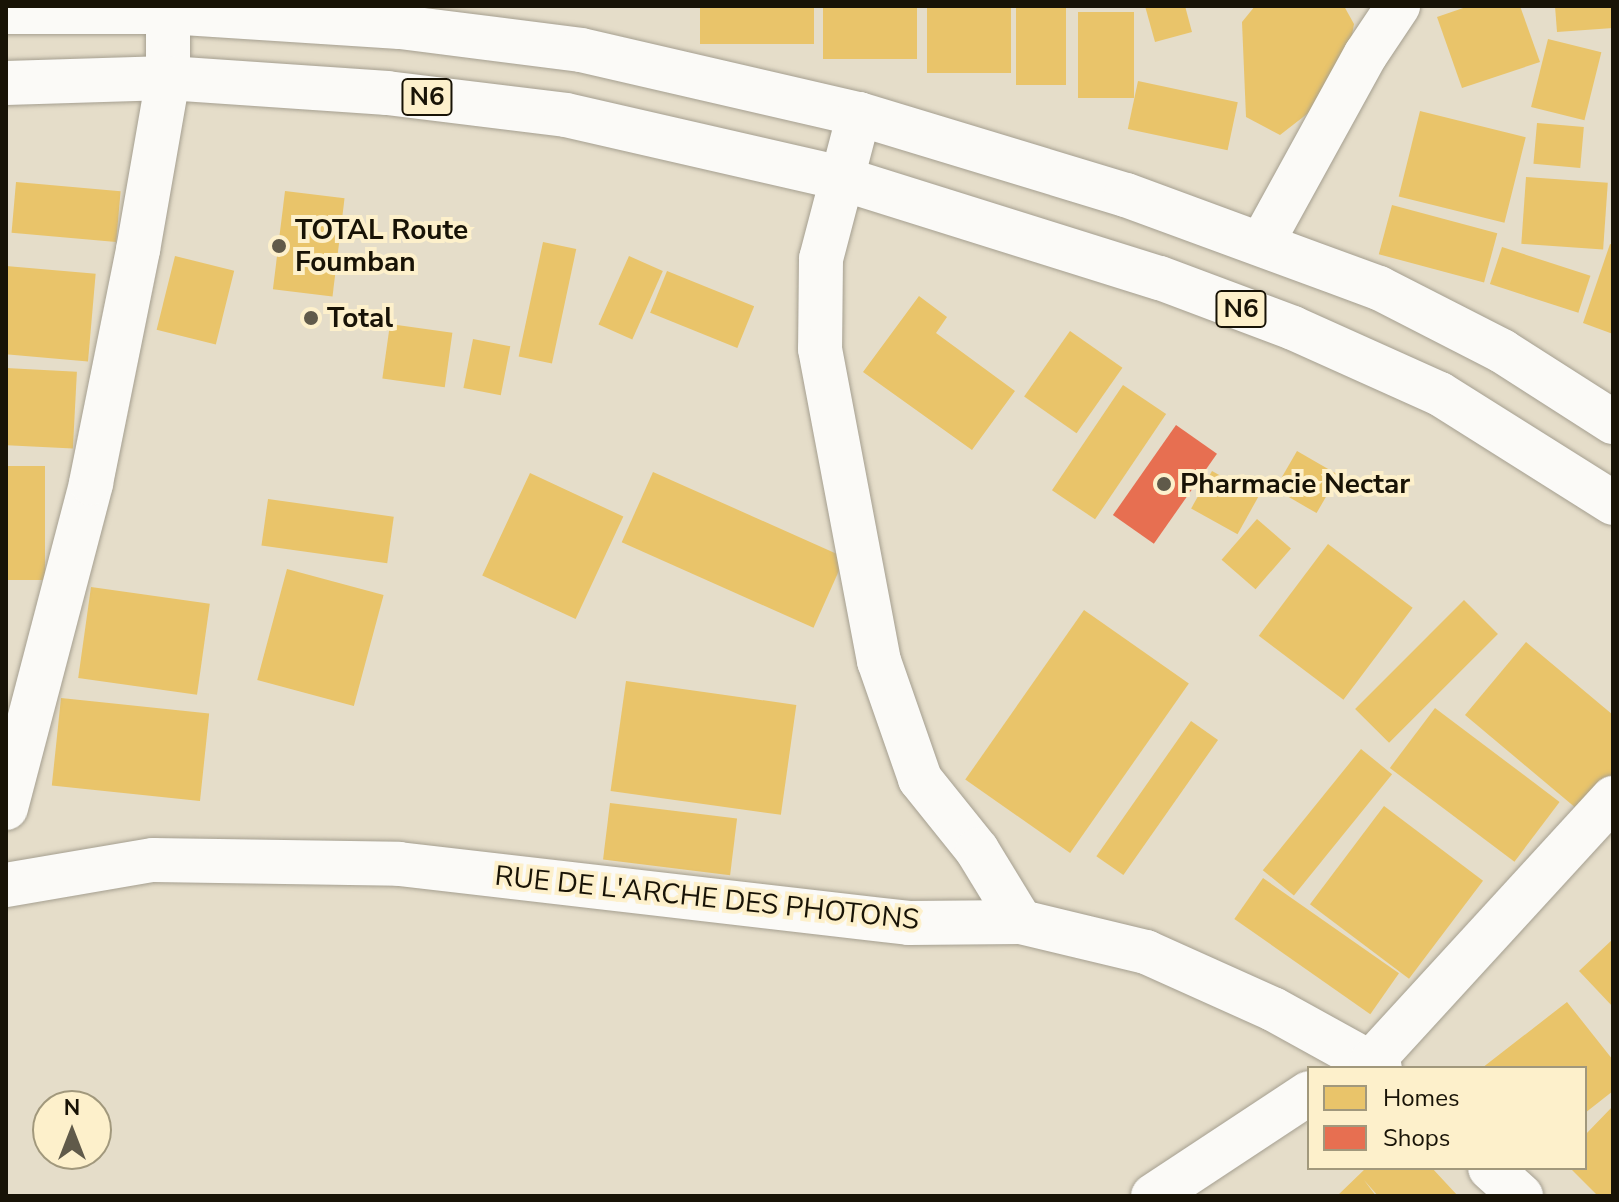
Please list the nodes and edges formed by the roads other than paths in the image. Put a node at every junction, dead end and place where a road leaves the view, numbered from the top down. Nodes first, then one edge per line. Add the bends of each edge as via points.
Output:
1 (1398, 6) edge
2 (6, 12) edge
3 (168, 12) junction
4 (168, 78) junction
5 (6, 83) edge
6 (859, 114) junction
7 (840, 178) junction
8 (1263, 241) junction
9 (1613, 422) edge
10 (1613, 503) edge
11 (1613, 798) edge
12 (6, 808) edge
13 (6, 885) edge
14 (1021, 922) junction
15 (1370, 1066) edge
16 (1307, 1094) edge
17 (1492, 1170) edge
18 (1153, 1196) edge
19 (1521, 1196) edge

1 - 8 main road
2 - 3 main road, N6
3 - 4 main road
3 - 6 main road, N6 via 400,27 581,50
4 - 5 main road, N6
4 - 7 main road, N6 via 387,93 566,115
4 - 12 main road via 91,483
6 - 7 main road
6 - 8 main road, N6
7 - 10 main road, N6 via 1160,278 1293,328 1440,394
7 - 14 main road via 821,259 820,349 879,661 920,779 977,850
8 - 9 main road, N6 via 1502,351
11 - 15 main road
13 - 14 main road, RUE DE L'ARCHE DES PHOTONS via 153,860 399,864 909,923
14 - 15 main road, RUE DE L'ARCHE DES PHOTONS via 1146,952
16 - 18 main road
17 - 19 main road

